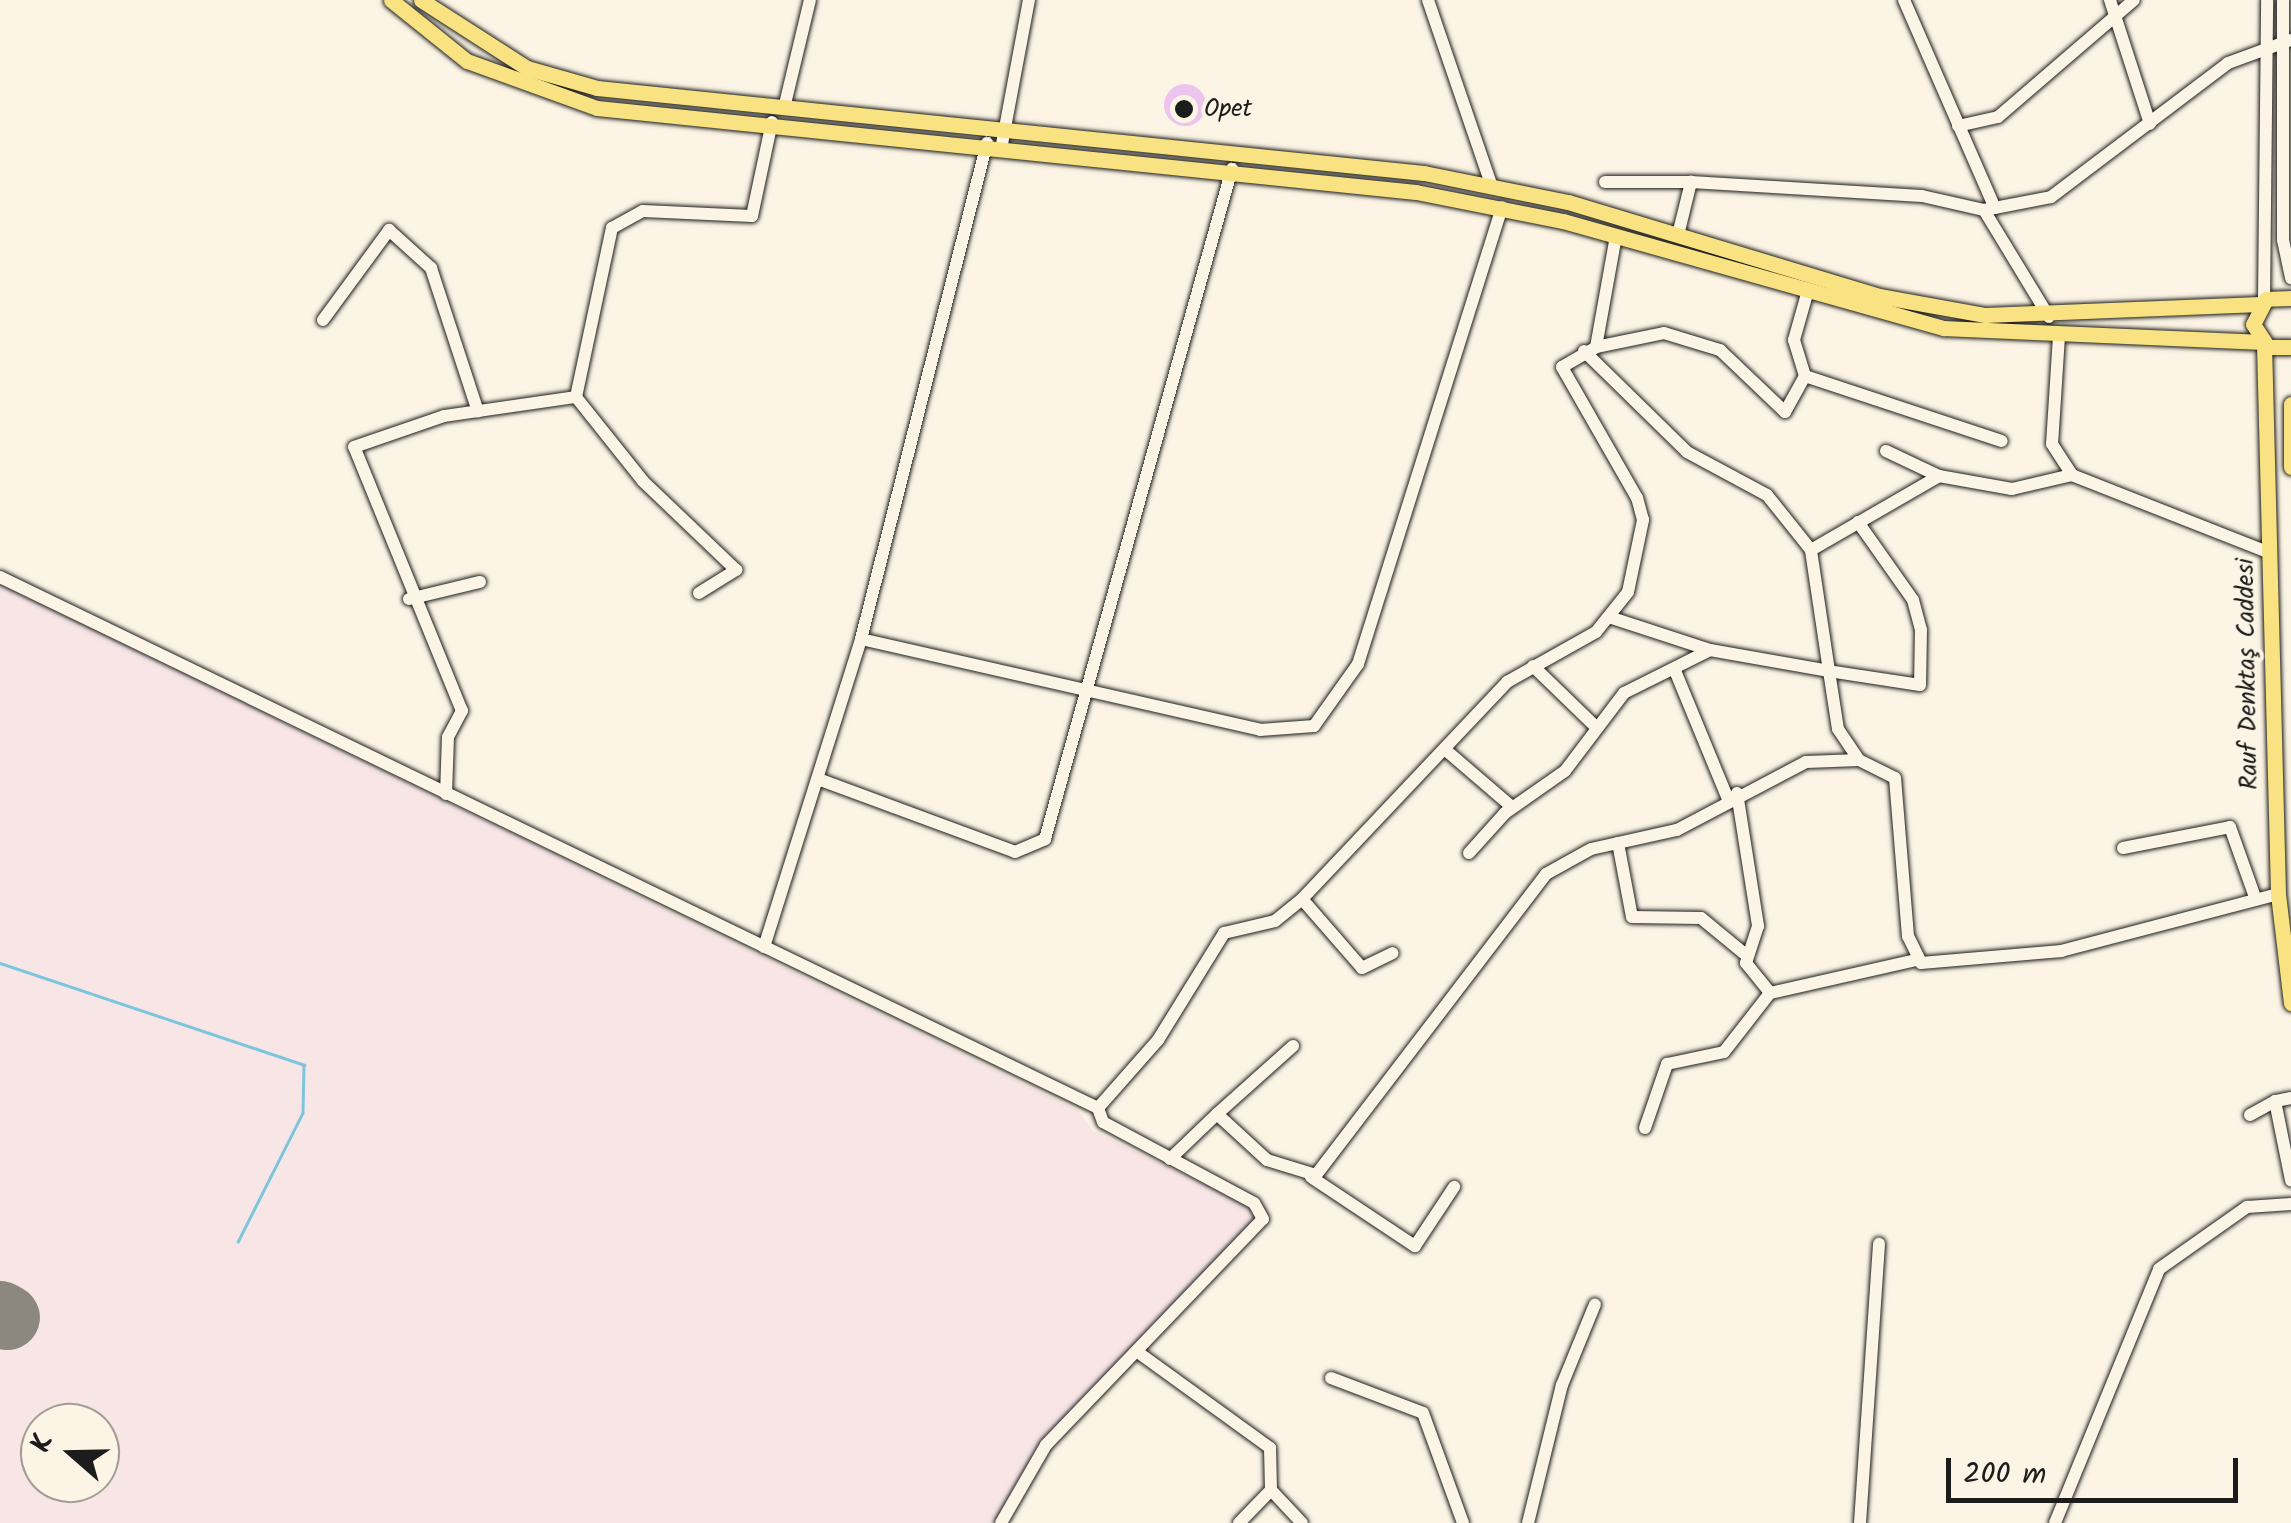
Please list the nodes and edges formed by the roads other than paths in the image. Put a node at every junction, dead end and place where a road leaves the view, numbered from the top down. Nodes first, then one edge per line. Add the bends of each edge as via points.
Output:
1 (391, 0) edge
2 (421, 0) edge
3 (810, 0) edge
4 (1028, 0) edge
5 (1428, 0) edge
6 (1904, 0) edge
7 (2110, 0) edge
8 (2134, 0) edge
9 (2266, 0) edge
10 (2283, 0) edge
11 (2114, 17) junction
12 (2286, 45) edge
13 (2265, 49) junction
14 (785, 104) junction
15 (772, 122) junction
16 (2150, 124) junction
17 (1005, 125) junction
18 (1958, 126) junction
19 (994, 144) junction
20 (1232, 170) junction
21 (1605, 182) dead end
22 (1691, 182) junction
23 (1492, 184) junction
24 (1502, 206) junction
25 (1990, 209) junction
26 (1678, 235) junction
27 (1616, 236) junction
28 (2283, 240) junction
29 (2291, 262) edge
30 (2291, 278) edge
31 (1807, 294) junction
32 (2291, 298) edge
33 (2262, 303) junction
34 (2049, 317) junction
35 (323, 320) dead end
36 (2059, 336) junction
37 (2263, 343) junction
38 (2291, 347) edge
39 (1590, 349) junction
40 (1805, 376) junction
41 (576, 397) junction
42 (2291, 404) edge
43 (478, 412) junction
44 (2002, 441) dead end
45 (1886, 451) dead end
46 (2291, 467) edge
47 (2072, 475) junction
48 (1939, 476) junction
49 (1858, 522) junction
50 (1811, 550) junction
51 (2270, 553) junction
52 (0, 577) edge
53 (480, 582) dead end
54 (699, 593) dead end
55 (410, 600) junction
56 (1612, 618) junction
57 (861, 639) junction
58 (1710, 650) junction
59 (1533, 666) junction
60 (1829, 671) junction
61 (1676, 673) junction
62 (1090, 694) junction
63 (1597, 728) junction
64 (1448, 752) junction
65 (1859, 760) junction
66 (818, 779) junction
67 (446, 794) junction
68 (1732, 796) junction
69 (1512, 807) junction
70 (1618, 843) junction
71 (2123, 848) dead end
72 (1469, 853) dead end
73 (2278, 894) junction
74 (1302, 899) junction
75 (2256, 900) junction
76 (764, 947) junction
77 (1392, 954) dead end
78 (1746, 955) junction
79 (1916, 960) junction
80 (1770, 993) junction
81 (2291, 1003) edge
82 (1293, 1046) dead end
83 (2291, 1098) edge
84 (2274, 1101) junction
85 (1098, 1108) junction
86 (1218, 1114) junction
87 (2250, 1115) dead end
88 (1645, 1128) dead end
89 (1170, 1159) junction
90 (1311, 1177) junction
91 (2291, 1180) edge
92 (1454, 1187) dead end
93 (2291, 1204) edge
94 (1879, 1244) dead end
95 (1595, 1304) dead end
96 (1140, 1353) junction
97 (1331, 1378) dead end
98 (1271, 1490) junction
99 (1000, 1523) edge
100 (1238, 1523) edge
101 (1302, 1523) edge
102 (1463, 1523) edge
103 (1528, 1523) edge
104 (1860, 1523) edge
105 (2055, 1523) edge

1 - 15 main road via 467,61 542,94
2 - 14 main road via 494,52 557,79
3 - 14 street
4 - 17 street
5 - 23 street
6 - 18 street
7 - 11 street
8 - 11 street
9 - 13 street
10 - 12 street
11 - 16 street
11 - 18 street via 1998,117
12 - 13 street
12 - 28 street
13 - 16 street via 2228,63
13 - 33 street
14 - 17 main road
15 - 19 main road
15 - 41 street via 752,216 643,211 612,228
16 - 25 street via 2080,182
17 - 19 street
17 - 23 main road
18 - 25 street
19 - 20 main road
19 - 57 street
20 - 24 main road
20 - 62 street
21 - 22 street
22 - 25 street via 1922,196
22 - 26 street
23 - 26 main road
24 - 27 main road
24 - 62 street via 1358,664 1328,713 1298,731 1260,730
25 - 34 street
26 - 34 main road via 1879,296
27 - 31 main road
27 - 39 street
28 - 29 street
28 - 30 street
31 - 36 main road via 1944,328
31 - 40 street via 1794,340
32 - 33 main road
33 - 34 main road
33 - 37 main road, Rauf Denktaş Caddesi via 2253,324
35 - 43 street via 389,230 431,268
36 - 37 main road
36 - 47 street via 2052,444
37 - 38 main road
37 - 51 main road, Rauf Denktaş Caddesi
39 - 40 street via 1664,332 1692,338 1735,360 1785,412
39 - 50 street via 1687,452 1767,496
39 - 56 street via 1562,367 1643,520
40 - 44 street
41 - 43 street
41 - 54 street via 644,481 736,570
42 - 46 main road
43 - 55 street via 394,428 354,447
45 - 48 street
47 - 48 street via 2012,489
47 - 51 street
48 - 49 street
49 - 50 street
49 - 60 street via 1917,610 1920,684
50 - 60 street
51 - 73 main road, Rauf Denktaş Caddesi
52 - 67 street
53 - 55 street
55 - 67 street via 462,712 448,737
56 - 58 street
56 - 59 street
57 - 62 street
57 - 66 street
58 - 60 street
58 - 61 street
59 - 63 street
59 - 64 street via 1507,682
60 - 65 street via 1838,729
61 - 63 street via 1624,693
61 - 68 street
62 - 66 street via 1045,839 1034,848 1015,852
63 - 69 street via 1557,779
64 - 69 street
64 - 74 street
65 - 68 street via 1796,765
65 - 79 street via 1895,778
66 - 76 street
67 - 76 street
68 - 70 street via 1677,830
68 - 78 street via 1758,926
69 - 72 street
70 - 78 street via 1632,917 1701,918
70 - 90 street via 1568,859 1536,883 1452,1006
71 - 75 street via 2230,827
73 - 75 street
73 - 81 main road, Rauf Denktaş Caddesi
74 - 77 street via 1362,968
74 - 85 street via 1276,920 1224,933 1158,1040
75 - 79 street via 2061,951
76 - 85 street
78 - 80 street
79 - 80 street
80 - 88 street via 1724,1052 1667,1064
82 - 86 street
83 - 84 street
84 - 87 street
84 - 91 street
85 - 89 street via 1103,1122
86 - 89 street
86 - 90 street via 1267,1160
89 - 96 street via 1254,1204 1262,1219
90 - 92 street via 1415,1246
93 - 105 street via 2247,1207 2160,1269
94 - 104 street
95 - 103 street via 1562,1386
96 - 98 street via 1270,1448
96 - 99 street via 1046,1446
97 - 102 street via 1423,1413
98 - 100 street
98 - 101 street

